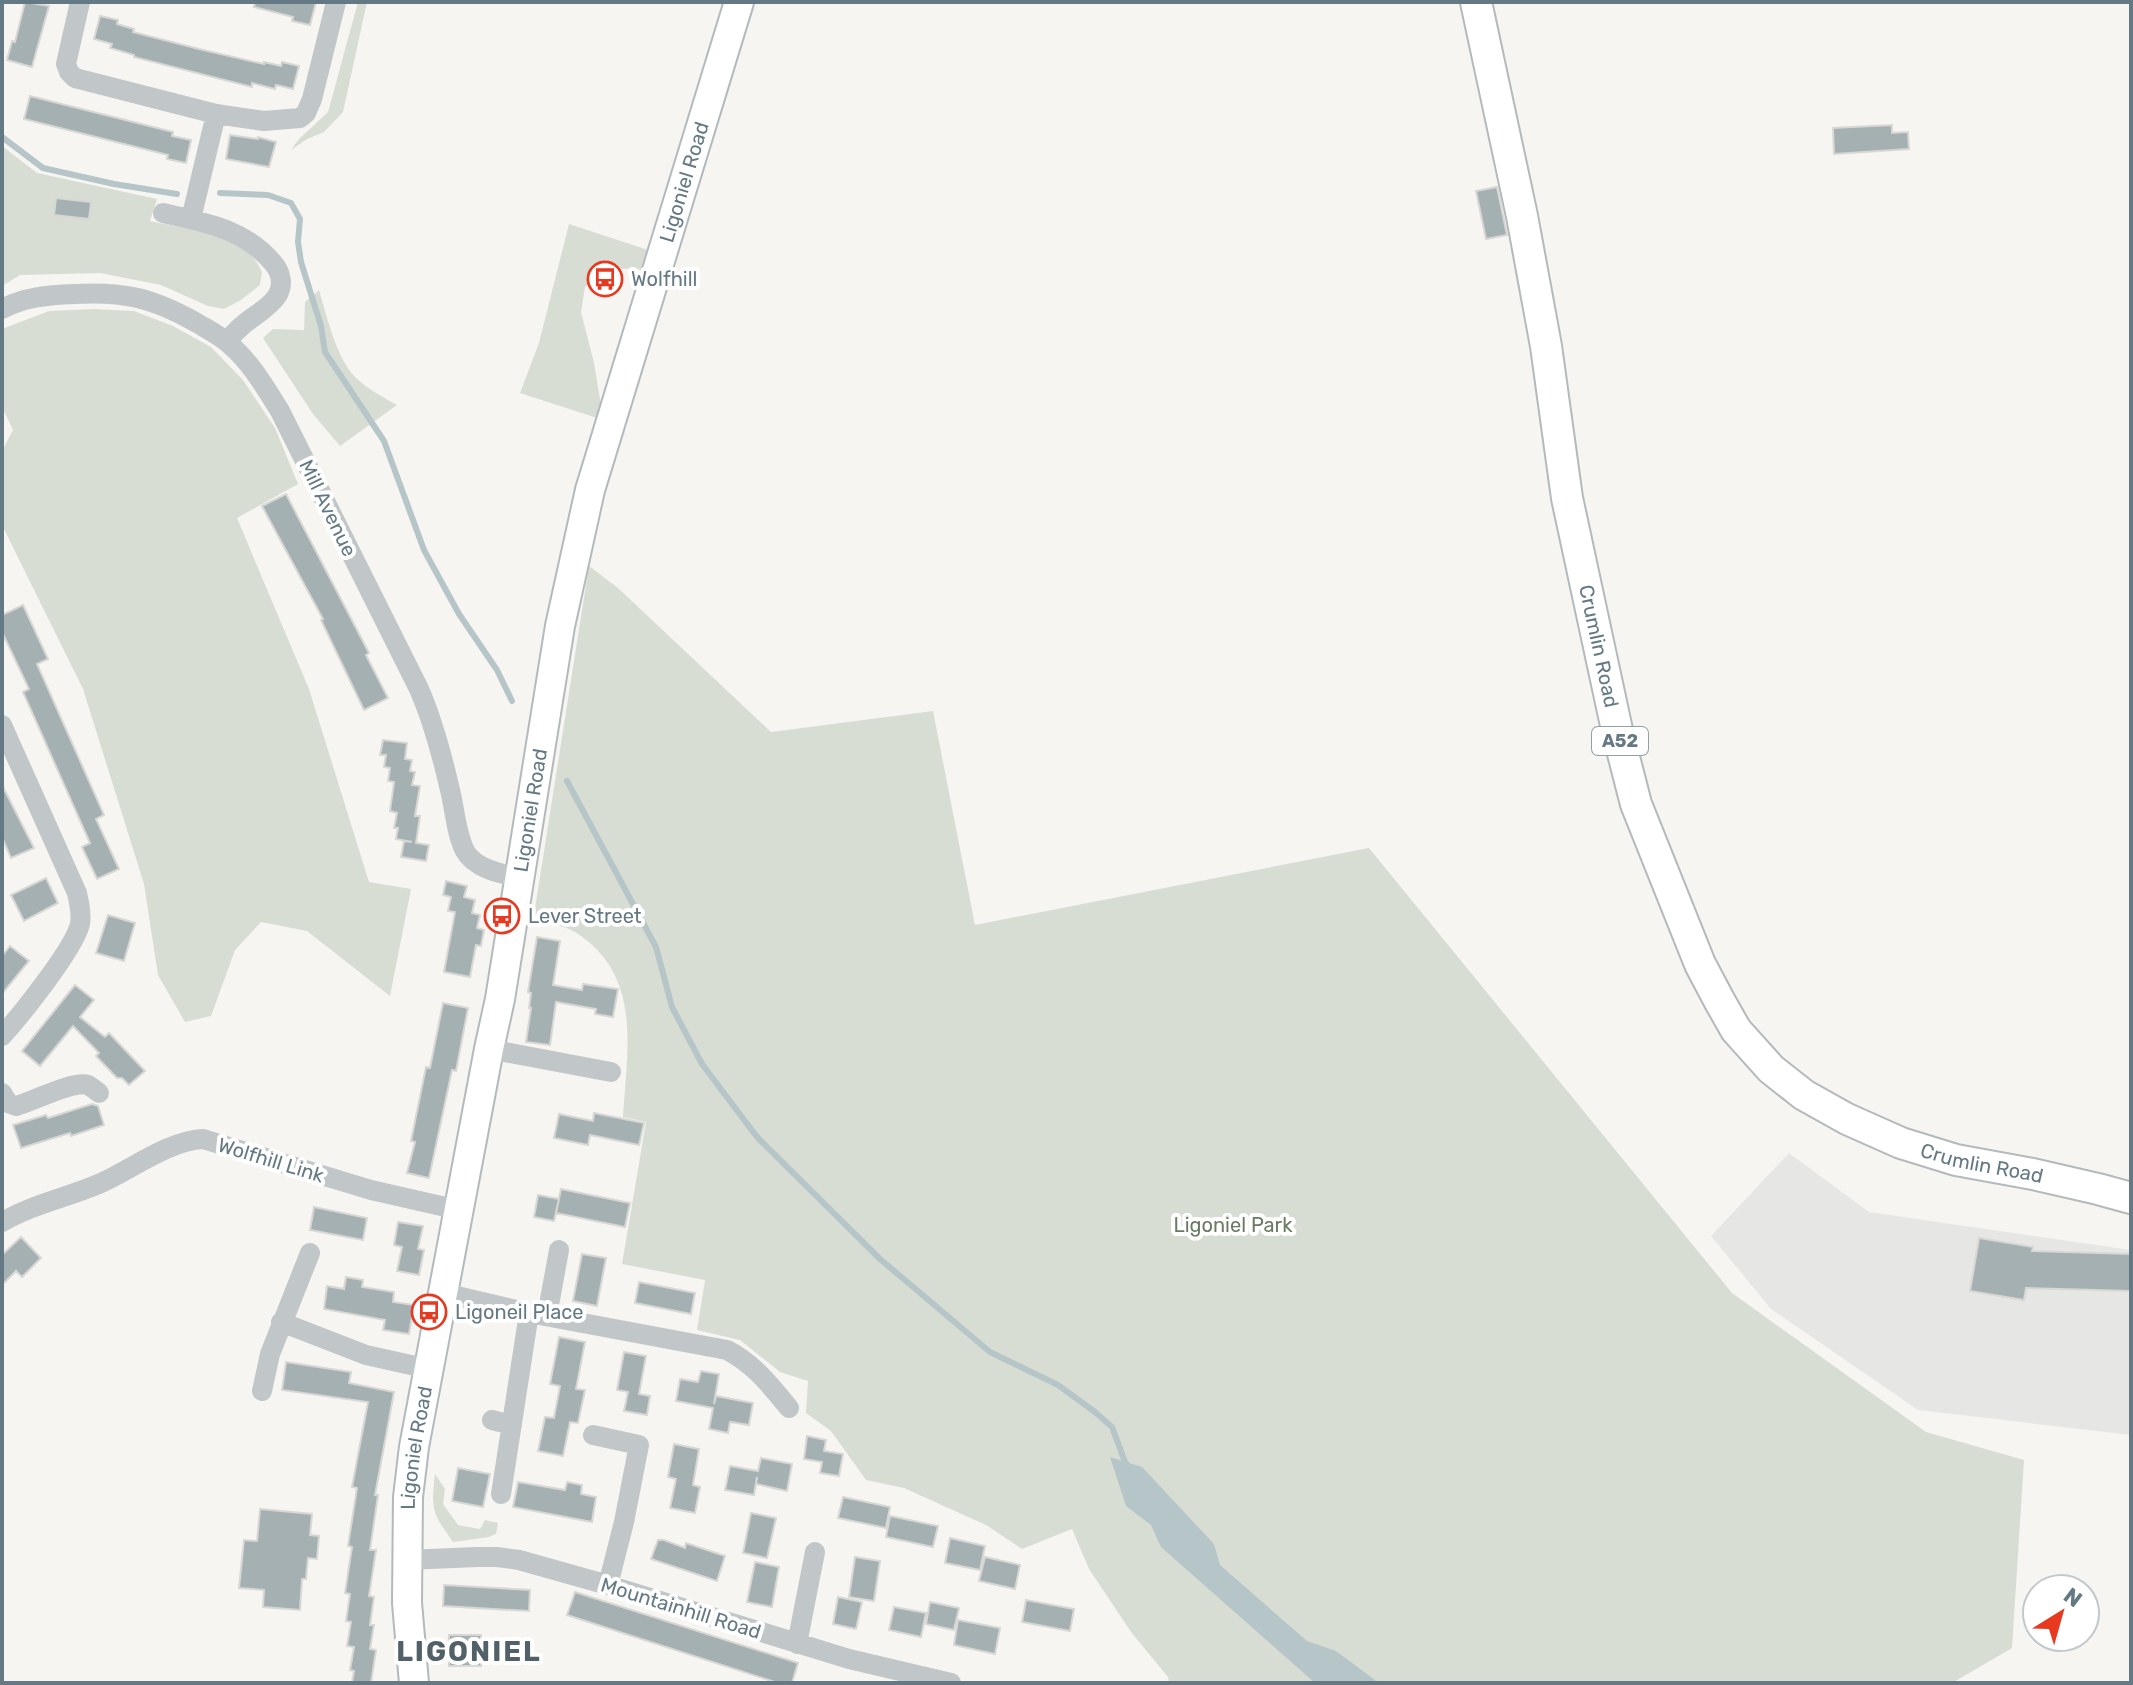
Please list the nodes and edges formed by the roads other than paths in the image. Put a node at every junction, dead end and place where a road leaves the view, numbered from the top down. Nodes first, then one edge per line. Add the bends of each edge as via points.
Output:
1 (80, 2) edge
2 (336, 2) edge
3 (739, 2) edge
4 (1476, 2) edge
5 (216, 114) junction
6 (163, 213) dead end
7 (191, 219) junction
8 (2, 309) edge
9 (227, 342) junction
10 (2, 725) edge
11 (520, 878) junction
12 (2, 1036) edge
13 (489, 1049) junction
14 (611, 1072) dead end
15 (2, 1093) edge
16 (99, 1093) dead end
17 (2131, 1198) edge
18 (459, 1210) junction
19 (2, 1222) edge
20 (559, 1250) dead end
21 (310, 1253) dead end
22 (444, 1293) junction
23 (538, 1315) junction
24 (281, 1322) junction
25 (429, 1369) junction
26 (262, 1391) dead end
27 (789, 1408) dead end
28 (492, 1420) dead end
29 (512, 1425) junction
30 (593, 1435) dead end
31 (501, 1494) dead end
32 (815, 1552) dead end
33 (407, 1560) junction
34 (608, 1585) junction
35 (797, 1644) junction
36 (879, 1675) edge
37 (414, 1683) edge
38 (951, 1683) edge

1 - 5 street via 66,64 75,78
2 - 5 street via 306,113 264,121
3 - 11 street, Ligoniel Road via 590,490 560,626
4 - 17 main road, Crumlin Road / A52 via 1522,216 1567,498 1617,730 1636,804 1719,1000 1736,1030 1771,1069 1847,1119 1956,1160
5 - 7 street
6 - 7 street
7 - 9 street via 240,234 260,249 282,280 273,302
8 - 9 street, Mill Avenue via 47,295 122,294 164,305
9 - 11 street, Mill Avenue via 280,411 419,689 466,852 489,869
10 - 12 street via 80,908 74,938
11 - 13 street, Ligoniel Road
13 - 14 street
13 - 18 street, Ligoniel Road
15 - 16 street via 16,1106 80,1084
18 - 19 street, Wolfhill Link via 356,1186 203,1139 175,1144 99,1184
18 - 22 street, Ligoniel Road
20 - 23 street
21 - 24 street
22 - 23 street
22 - 25 street, Ligoniel Road
23 - 27 street via 727,1350 758,1370
23 - 29 street
24 - 25 street via 366,1355
24 - 26 street
25 - 33 street, Ligoniel Road via 408,1497
28 - 29 street
29 - 31 street
30 - 34 street via 639,1445
32 - 35 street
33 - 34 street, Mountainhill Road via 497,1557
33 - 37 street, Ligoniel Road
34 - 35 street, Mountainhill Road
35 - 36 street, Mountainhill Road
36 - 38 street, Mountainhill Road

